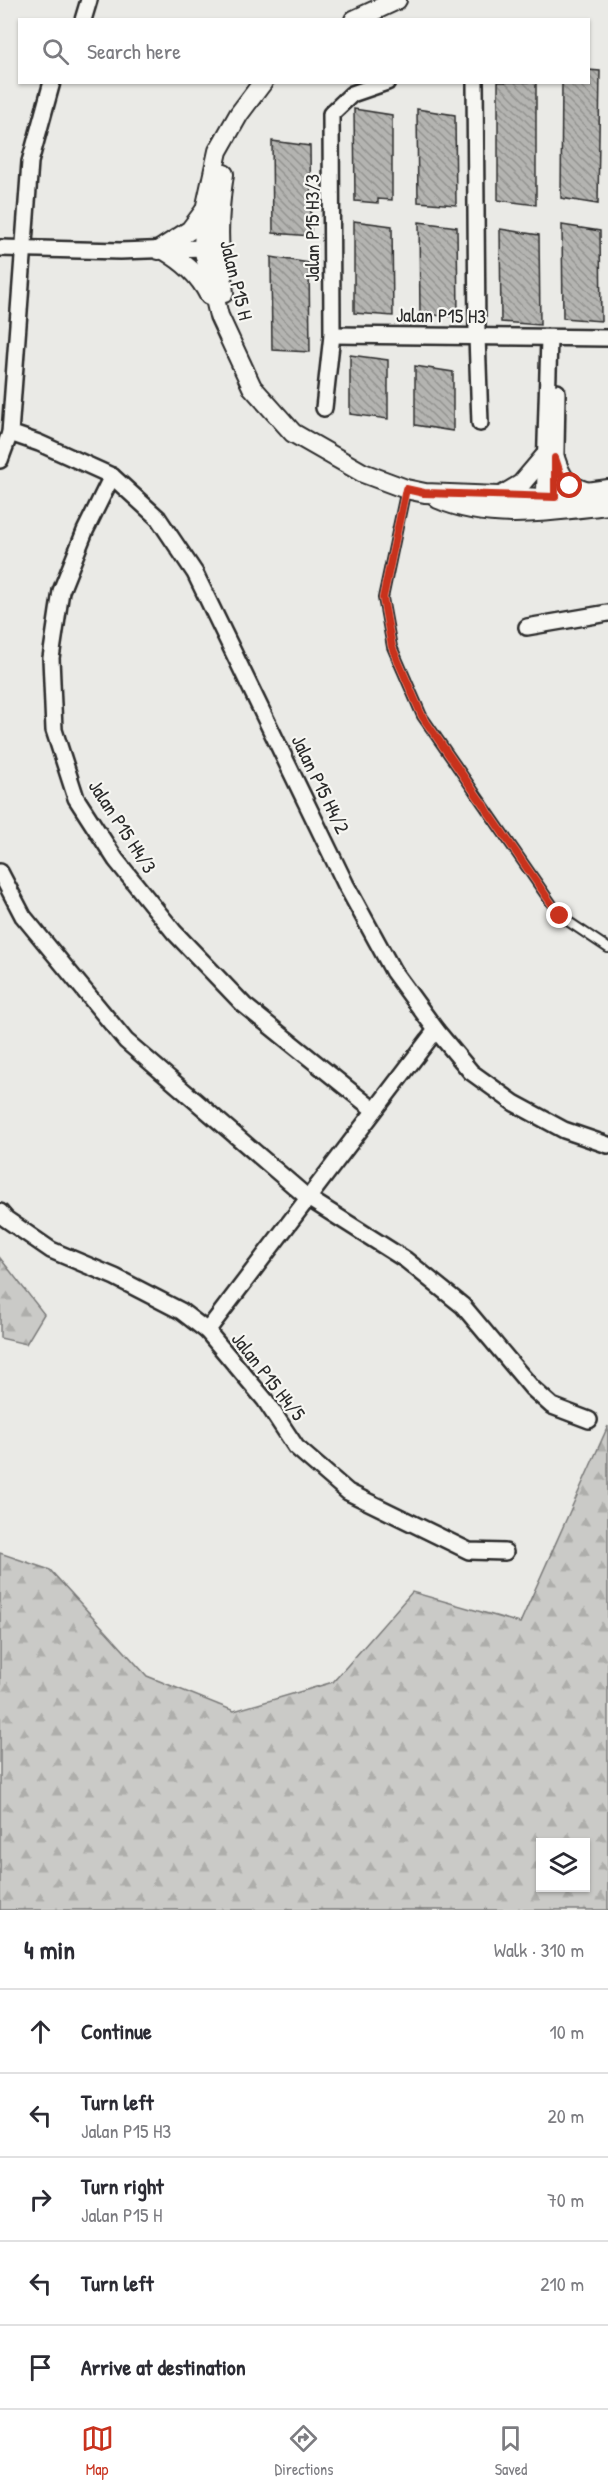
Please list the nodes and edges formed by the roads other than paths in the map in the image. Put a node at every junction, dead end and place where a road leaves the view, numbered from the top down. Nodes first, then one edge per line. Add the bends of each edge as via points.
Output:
1 (89, 0) edge
2 (397, 0) edge
3 (84, 18) edge
4 (358, 18) edge
5 (51, 84) edge
6 (262, 84) edge
7 (381, 84) edge
8 (475, 84) edge
9 (211, 211) junction
10 (0, 248) edge
11 (203, 248) junction
12 (23, 249) junction
13 (162, 250) junction
14 (224, 288) junction
15 (219, 316) junction
16 (332, 335) junction
17 (477, 336) junction
18 (554, 338) junction
19 (608, 338) edge
20 (252, 387) junction
21 (324, 408) dead end
22 (480, 423) dead end
23 (10, 433) junction
24 (549, 457) junction
25 (0, 460) edge
26 (112, 476) junction
27 (406, 489) junction
28 (608, 489) edge
29 (588, 492) junction
30 (424, 493) junction
31 (501, 496) junction
32 (549, 504) junction
33 (608, 505) edge
34 (608, 613) edge
35 (527, 627) dead end
36 (0, 872) edge
37 (608, 948) edge
38 (436, 1030) junction
39 (374, 1110) junction
40 (608, 1145) edge
41 (308, 1198) junction
42 (0, 1212) edge
43 (207, 1331) junction
44 (589, 1420) dead end
45 (506, 1552) dead end

1 - 3 street
2 - 4 street
5 - 12 street via 30,162
6 - 9 street, Jalan P15 H via 239,114
7 - 16 street, Jalan P15 H3/3 via 352,94 331,114
8 - 17 street
9 - 11 street, Jalan P15 H
9 - 13 street
9 - 14 street, Jalan P15 H
10 - 12 street
11 - 13 street
11 - 14 street
11 - 15 street, Jalan P15 H
12 - 13 street
12 - 23 street
13 - 15 street via 202,280
14 - 20 street, Jalan P15 H via 227,313
15 - 20 street, Jalan P15 H
16 - 17 street, Jalan P15 H3
16 - 21 street, Jalan P15 H3/3
17 - 18 street, Jalan P15 H3
17 - 22 street
18 - 19 street, Jalan P15 H3
18 - 24 street
20 - 27 street, Jalan P15 H via 293,434 363,473
23 - 25 street
23 - 26 street, Jalan P15 H4/2
24 - 29 street via 570,486
24 - 31 street via 521,484
24 - 32 street
26 - 38 street, Jalan P15 H4/2 via 158,518 195,573 346,885 393,972
26 - 39 street, Jalan P15 H4/3 via 61,591 51,658 54,730 76,798 116,861 189,948 244,1005
27 - 30 street, Jalan P15 H
27 - 37 lane via 383,598 392,647 417,706 560,916
28 - 29 street, Jalan P15 H
29 - 32 street, Jalan P15 H
30 - 31 street, Jalan P15 H
30 - 32 street, Jalan P15 H via 453,506 481,512
31 - 32 street, Jalan P15 H
32 - 33 street, Jalan P15 H
34 - 35 street
36 - 41 street via 23,916 126,1041
38 - 39 street
38 - 40 street, Jalan P15 H4/2 via 471,1072 514,1103 564,1130
39 - 41 street
41 - 43 street
41 - 44 street via 405,1260 463,1306 552,1406
42 - 43 street, Jalan P15 H4/5 via 51,1250 181,1311
43 - 45 street, Jalan P15 H4/5 via 265,1400 296,1447 348,1492 470,1551

